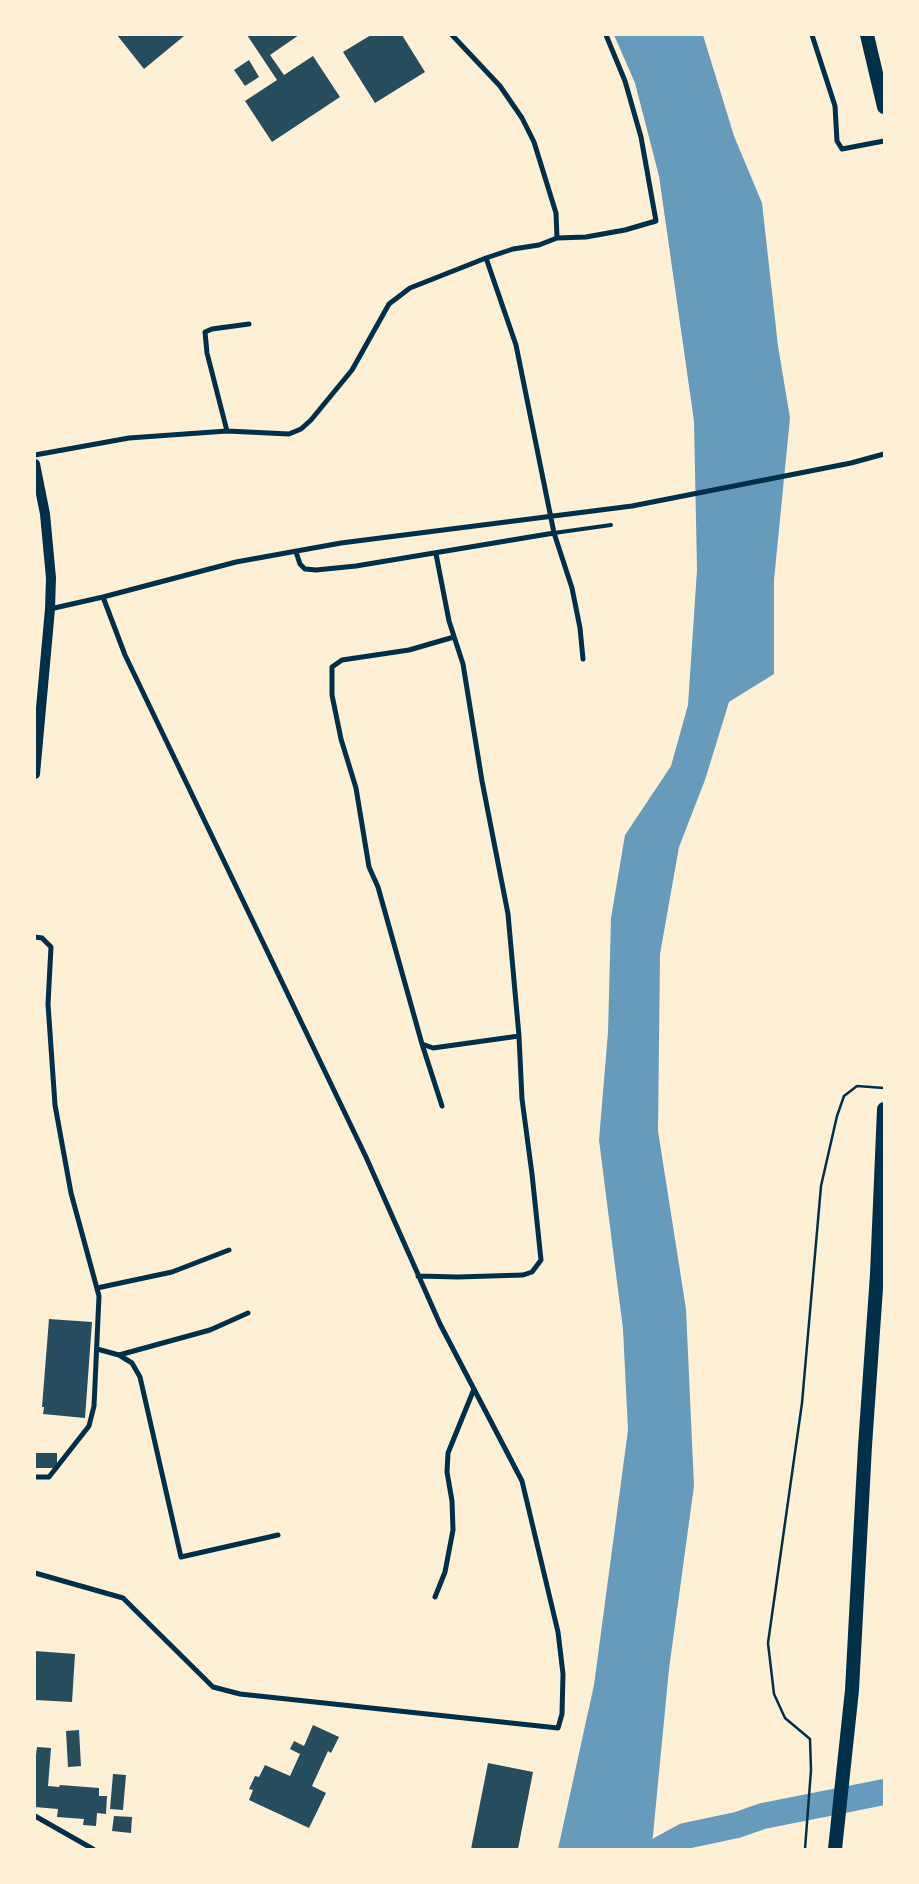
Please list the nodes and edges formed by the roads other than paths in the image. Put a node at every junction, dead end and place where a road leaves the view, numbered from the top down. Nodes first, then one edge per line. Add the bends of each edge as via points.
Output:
1 (452, 35) edge
2 (606, 35) edge
3 (812, 35) edge
4 (867, 35) edge
5 (884, 107) edge
6 (884, 141) edge
7 (558, 238) junction
8 (486, 258) junction
9 (249, 324) dead end
10 (228, 431) junction
11 (884, 454) edge
12 (35, 455) edge
13 (35, 464) edge
14 (611, 525) dead end
15 (554, 533) junction
16 (296, 552) junction
17 (436, 554) junction
18 (103, 597) junction
19 (50, 609) junction
20 (454, 637) junction
21 (583, 659) dead end
22 (35, 774) edge
23 (35, 937) edge
24 (519, 1036) junction
25 (422, 1044) junction
26 (442, 1106) dead end
27 (884, 1109) edge
28 (229, 1250) dead end
29 (418, 1276) junction
30 (97, 1288) junction
31 (248, 1313) dead end
32 (97, 1349) junction
33 (119, 1355) junction
34 (474, 1389) junction
35 (35, 1477) edge
36 (278, 1535) dead end
37 (35, 1573) edge
38 (435, 1597) dead end
39 (35, 1816) edge
40 (93, 1849) edge
41 (835, 1849) edge

1 - 7 street via 500,86 522,118 534,142 556,214
2 - 7 street via 625,80 641,137 656,222 586,237
3 - 6 street via 835,106 837,141 842,149
4 - 5 highway
7 - 8 street
8 - 10 street via 410,288 389,304 352,370 301,429 288,434
8 - 15 street via 516,346
9 - 10 street via 205,332 207,353
10 - 12 street via 129,438
11 - 16 street via 632,506 341,543
13 - 19 main road via 45,514 51,578
14 - 15 lane
15 - 17 street
15 - 21 street via 572,588
16 - 17 street via 305,570
16 - 18 street via 236,562
17 - 20 street
18 - 19 street
18 - 29 street via 144,696 366,1157
19 - 22 main road
20 - 24 street via 463,664 508,914
20 - 25 street via 409,650 342,660 332,667 332,695 356,788 370,867
23 - 30 street via 42,938 50,947 48,1004 56,1105 70,1193
24 - 25 street via 433,1048
24 - 29 street via 522,1099 541,1260 532,1272 523,1275
25 - 26 street
27 - 41 highway via 852,1690
28 - 30 street via 172,1272
29 - 34 street
30 - 32 street
31 - 33 street via 210,1330
32 - 33 street
32 - 35 street via 94,1406 89,1426 49,1478
33 - 36 street via 132,1363 140,1378 181,1557
34 - 37 street via 522,1482 546,1577 563,1674 562,1714 558,1728 240,1694 213,1687 123,1598
34 - 38 street via 448,1453 453,1530 445,1572
39 - 40 street

